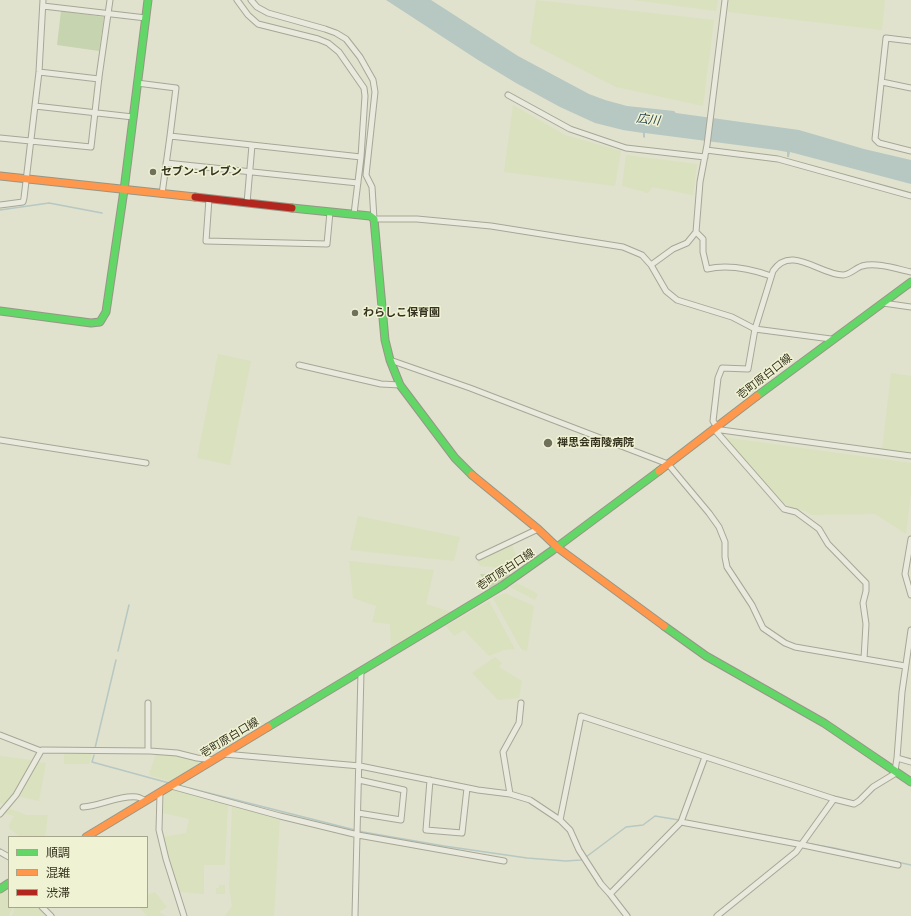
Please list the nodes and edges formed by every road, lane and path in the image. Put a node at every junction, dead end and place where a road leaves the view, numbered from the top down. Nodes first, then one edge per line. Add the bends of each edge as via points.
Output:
1 (43, 0) edge
2 (110, 0) edge
3 (148, 0) edge
4 (237, 0) edge
5 (251, 0) edge
6 (725, 0) edge
7 (43, 6) junction
8 (108, 14) junction
9 (146, 18) junction
10 (911, 41) edge
11 (39, 72) junction
12 (98, 79) junction
13 (882, 82) junction
14 (138, 83) junction
15 (911, 88) edge
16 (508, 95) dead end
17 (36, 106) junction
18 (95, 112) junction
19 (133, 117) junction
20 (170, 136) junction
21 (0, 138) edge
22 (31, 141) junction
23 (252, 145) junction
24 (707, 147) junction
25 (911, 151) edge
26 (361, 157) junction
27 (705, 157) junction
28 (166, 163) junction
29 (249, 172) junction
30 (0, 176) edge
31 (26, 179) junction
32 (358, 183) junction
33 (124, 190) junction
34 (162, 194) junction
35 (911, 196) edge
36 (209, 199) junction
37 (247, 203) junction
38 (0, 205) edge
39 (330, 212) junction
40 (354, 214) junction
41 (374, 219) junction
42 (696, 232) junction
43 (651, 265) junction
44 (911, 272) edge
45 (771, 276) junction
46 (911, 282) edge
47 (883, 303) junction
48 (911, 307) edge
49 (0, 311) edge
50 (755, 329) junction
51 (831, 340) junction
52 (390, 360) junction
53 (299, 365) dead end
54 (400, 385) junction
55 (716, 428) junction
56 (0, 440) edge
57 (911, 456) edge
58 (146, 463) dead end
59 (668, 464) junction
60 (538, 529) junction
61 (911, 539) edge
62 (558, 548) junction
63 (478, 557) dead end
64 (911, 595) edge
65 (911, 630) edge
66 (864, 659) junction
67 (905, 666) junction
68 (361, 672) junction
69 (148, 703) dead end
70 (521, 704) dead end
71 (0, 735) edge
72 (41, 751) junction
73 (148, 751) junction
74 (224, 754) junction
75 (705, 757) junction
76 (897, 758) junction
77 (215, 760) junction
78 (911, 762) edge
79 (360, 766) junction
80 (895, 772) junction
81 (359, 780) junction
82 (430, 780) junction
83 (911, 782) edge
84 (171, 786) junction
85 (467, 788) junction
86 (160, 792) junction
87 (510, 794) junction
88 (834, 799) junction
89 (146, 801) junction
90 (83, 807) dead end
91 (358, 813) junction
92 (0, 814) edge
93 (560, 820) junction
94 (681, 822) junction
95 (358, 835) junction
96 (88, 836) edge
97 (803, 845) junction
98 (504, 860) dead end
99 (898, 865) dead end
100 (610, 894) junction
101 (43, 908) edge
102 (51, 916) edge
103 (184, 916) edge
104 (355, 916) edge
105 (627, 916) edge
106 (717, 916) edge

1 - 7 street
2 - 8 street
3 - 9 street
4 - 26 street via 248,16 258,24 318,39 339,52 364,88
5 - 41 street via 268,13 336,33 346,40 360,57 373,80 375,92 366,175 372,187
6 - 24 street
7 - 8 street
7 - 11 street
8 - 9 street
8 - 12 street
9 - 14 street
10 - 13 street via 886,38
11 - 12 street
11 - 17 street
12 - 18 street
13 - 15 street
13 - 25 street via 875,139 879,143
14 - 19 street
14 - 20 street via 176,88
16 - 27 street via 570,129 626,148
17 - 18 street
17 - 22 street
18 - 19 street
18 - 22 street via 91,147
19 - 33 street
20 - 23 street
20 - 28 street
21 - 22 street
22 - 31 street
23 - 26 street
23 - 29 street
24 - 27 street
24 - 35 street via 778,159
26 - 32 street
27 - 42 street
28 - 29 street
28 - 34 street
29 - 32 street
29 - 37 street
30 - 31 street
31 - 33 street
31 - 38 street via 23,202
32 - 40 street
33 - 34 street
33 - 49 street via 106,312 100,322
34 - 36 street
36 - 37 street
36 - 39 street via 206,241 327,244
37 - 39 street
39 - 40 street
40 - 41 street
41 - 43 street via 417,219 491,226 623,247 642,255
41 - 52 street via 385,340
42 - 43 street via 687,243 673,249
42 - 45 street via 703,239 703,252 708,269 719,266 740,268
43 - 50 street via 666,291 677,300 732,317
44 - 45 street via 863,266 845,275 834,274 793,260 777,265
45 - 50 street
46 - 47 street, 壱町原白口線
47 - 48 street
47 - 51 street, 壱町原白口線
50 - 51 street
50 - 55 street via 748,369 722,368 718,378 713,421
51 - 55 street, 壱町原白口線
52 - 54 street
52 - 59 street
53 - 54 street via 381,384
54 - 60 street via 456,458 478,481
55 - 57 street
55 - 59 street, 壱町原白口線
55 - 66 street via 784,509 796,512 819,529 828,544 866,583 863,603 866,624
56 - 58 street
59 - 62 street, 壱町原白口線
59 - 66 street via 719,527 725,542 727,567 752,605 763,628 795,647
60 - 62 street
60 - 63 street
61 - 64 street via 905,574
62 - 68 street, 壱町原白口線 via 502,586
62 - 80 street via 706,656 824,723
65 - 67 street
66 - 67 street
67 - 76 street
68 - 74 street, 壱町原白口線
68 - 79 street
69 - 73 street
70 - 87 street via 519,723 504,752
71 - 72 street
72 - 73 street
72 - 92 street via 16,795
73 - 77 street
74 - 77 street, 壱町原白口線
74 - 79 street
75 - 88 street
75 - 93 street via 581,716
75 - 94 street
76 - 78 street
76 - 80 street
77 - 84 street, 壱町原白口線
79 - 81 street
79 - 82 street
80 - 83 street
80 - 88 street via 873,787 859,802 854,804
81 - 91 street
81 - 91 street via 404,790 401,820
82 - 85 street
82 - 85 street via 426,830 462,833
84 - 86 street, 壱町原白口線
84 - 95 street
85 - 87 street
86 - 89 street, 壱町原白口線
86 - 103 street via 159,830
87 - 93 street via 530,800
88 - 97 street
89 - 90 street via 138,797
89 - 96 street, 壱町原白口線
91 - 95 street
93 - 100 street via 570,830 579,850
94 - 97 street
94 - 100 street
95 - 98 street
95 - 104 street
97 - 99 street
97 - 106 street
100 - 105 street
101 - 102 street

